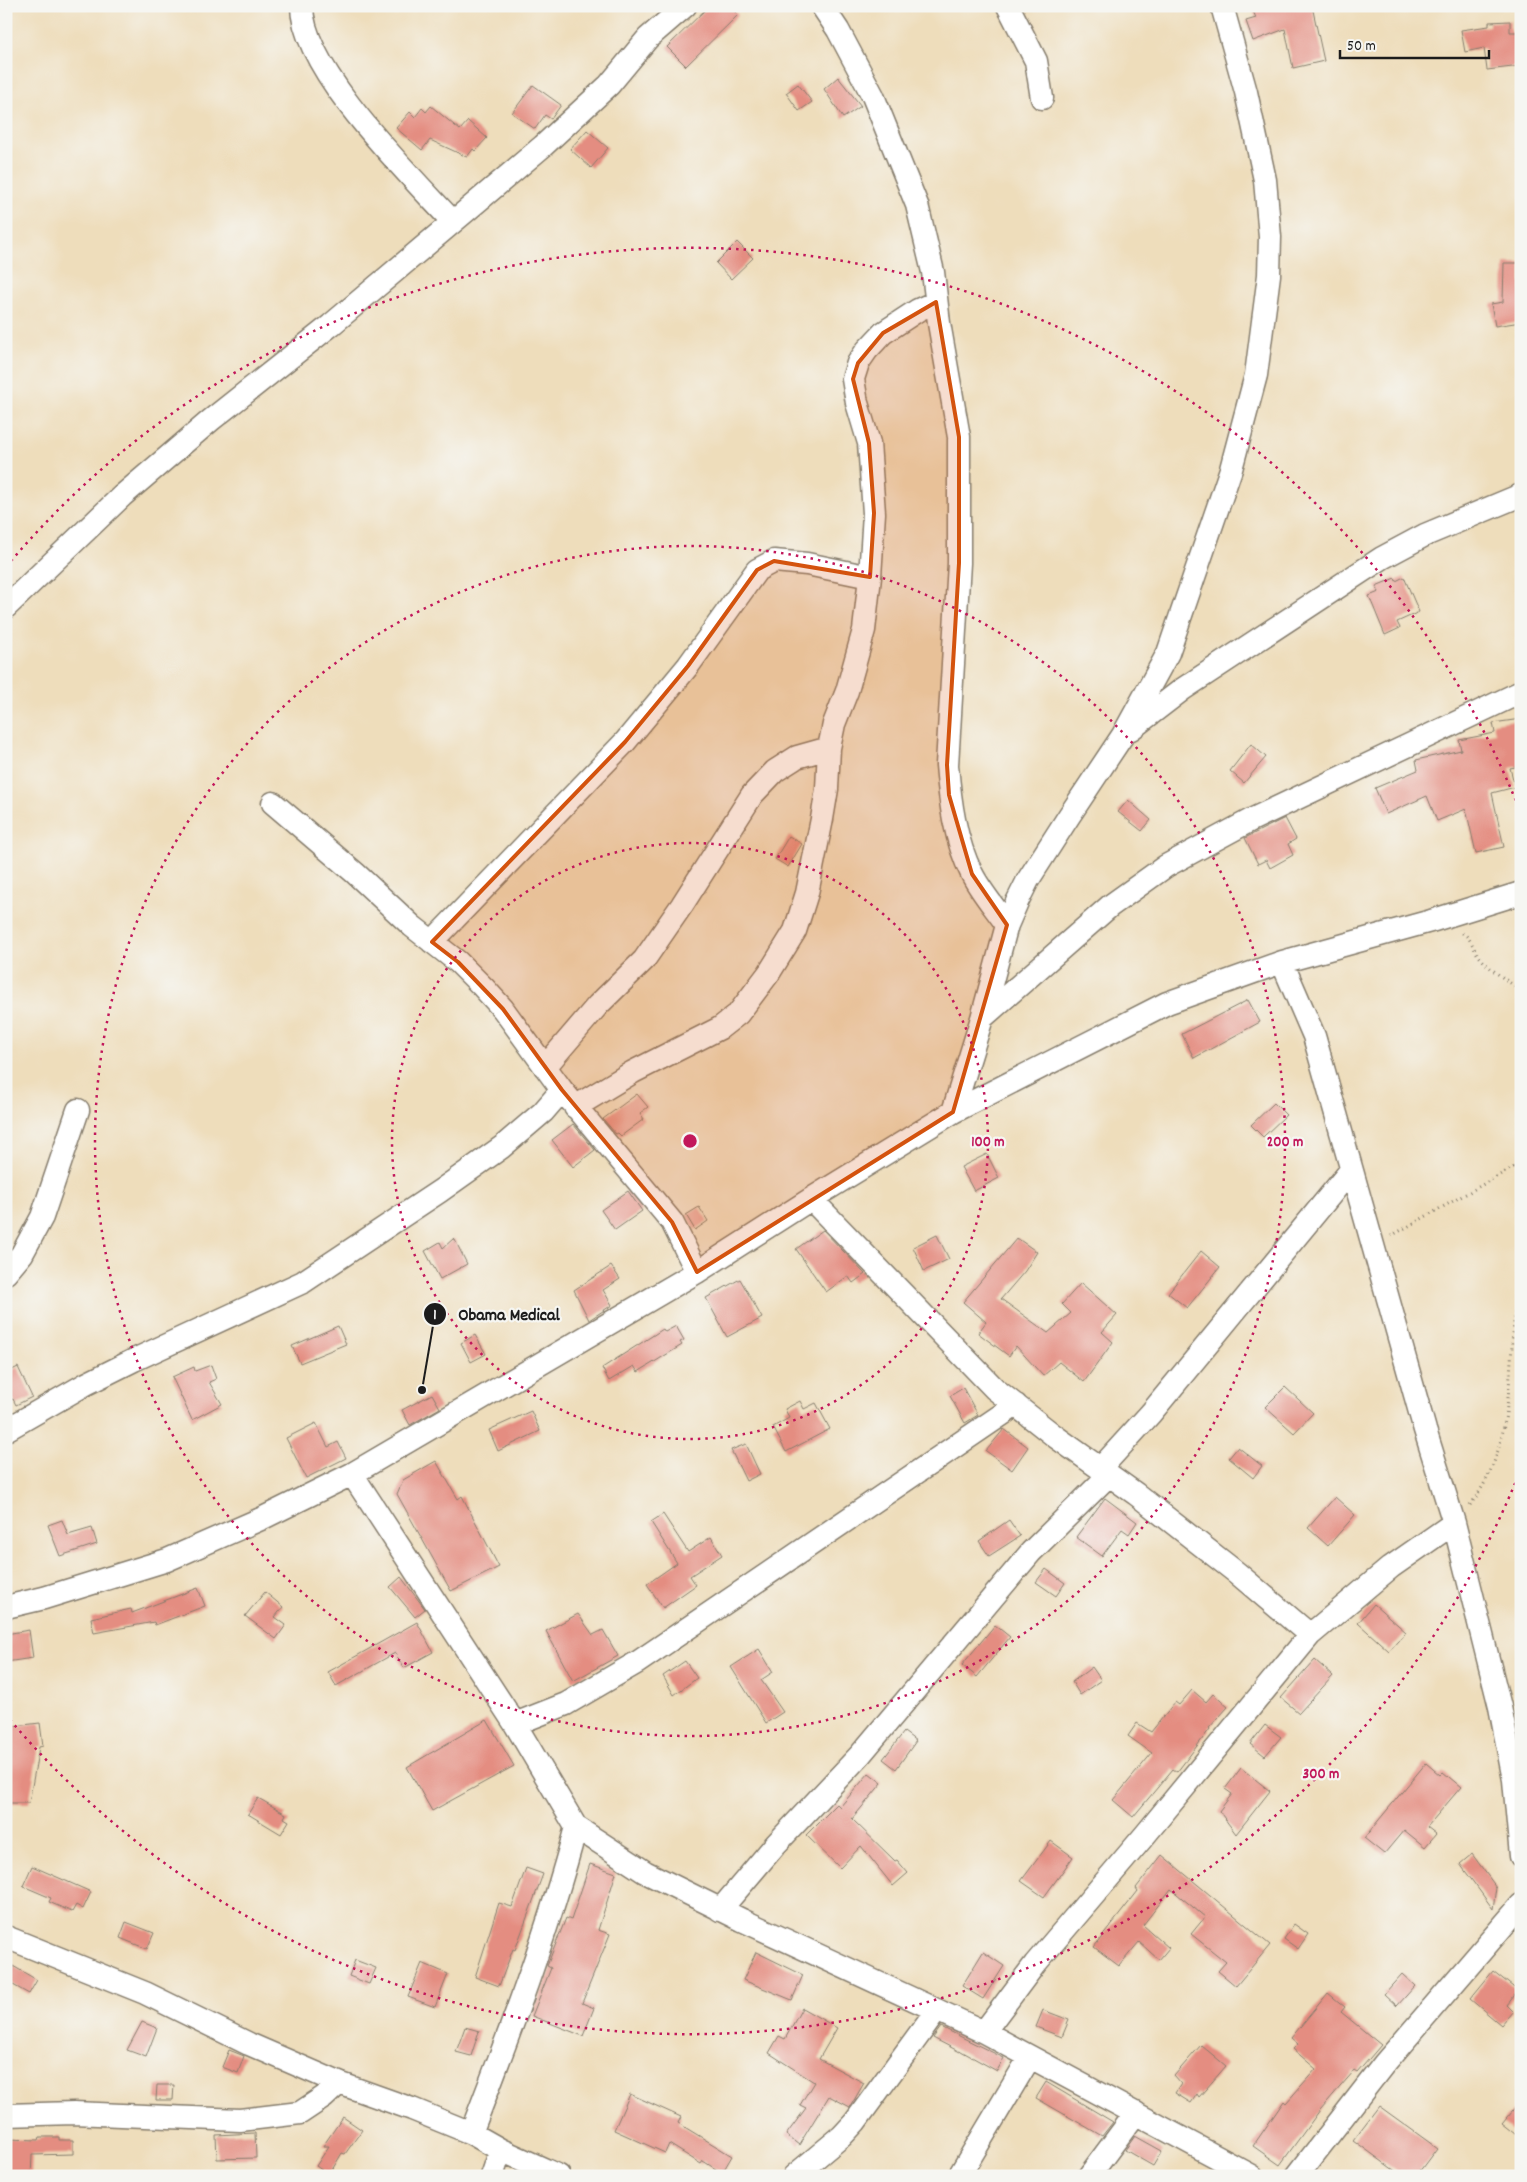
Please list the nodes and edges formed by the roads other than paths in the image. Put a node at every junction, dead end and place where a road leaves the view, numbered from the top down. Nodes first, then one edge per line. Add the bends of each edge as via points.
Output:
1 (302, 6) edge
2 (685, 6) edge
3 (822, 6) edge
4 (1008, 6) edge
5 (1222, 6) edge
6 (1042, 98) dead end
7 (453, 222) junction
8 (936, 302) junction
9 (1521, 495) edge
10 (870, 578) junction
11 (6, 607) edge
12 (1521, 692) edge
13 (1123, 735) junction
14 (829, 748) junction
15 (273, 803) dead end
16 (1521, 893) edge
17 (1007, 925) junction
18 (432, 942) junction
19 (1282, 962) junction
20 (982, 1018) junction
21 (545, 1067) junction
22 (568, 1099) junction
23 (78, 1110) dead end
24 (953, 1112) junction
25 (1351, 1170) junction
26 (811, 1199) junction
27 (698, 1272) junction
28 (6, 1274) edge
29 (1016, 1405) junction
30 (6, 1430) edge
31 (1105, 1472) junction
32 (352, 1474) junction
33 (1454, 1522) junction
34 (6, 1607) edge
35 (1310, 1635) junction
36 (515, 1724) junction
37 (1518, 1779) edge
38 (576, 1827) junction
39 (1521, 1856) edge
40 (1521, 1906) edge
41 (720, 1910) junction
42 (6, 1937) edge
43 (937, 2010) junction
44 (984, 2032) junction
45 (1030, 2057) junction
46 (339, 2083) junction
47 (1136, 2113) junction
48 (6, 2115) edge
49 (471, 2133) junction
50 (501, 2150) junction
51 (492, 2176) edge
52 (559, 2176) edge
53 (794, 2176) edge
54 (959, 2176) edge
55 (1089, 2176) edge
56 (1252, 2176) edge
57 (1297, 2176) edge

1 - 7 street via 308,39 326,74 382,144
2 - 7 street via 648,38 602,92
3 - 8 street via 873,96 917,204 933,272
4 - 6 street via 1036,61
5 - 13 street via 1246,92 1265,180 1270,237 1269,275 1256,375 1232,469 1168,653
7 - 11 street via 122,496
8 - 10 street via 883,332 858,363 853,379 869,443 874,513
8 - 17 street via 960,437 959,563 947,765 950,795 959,840 972,874
9 - 13 street via 1425,534 1382,558 1183,689
10 - 14 street via 864,630
10 - 18 street via 807,564 774,561 757,570 688,666 624,742
12 - 20 street via 1251,820 1166,866 1110,906
13 - 17 street via 1028,880
14 - 21 street via 797,757 775,771 752,795 644,960 598,1005
14 - 22 street via 827,789 807,893 795,931 769,973 738,1014 720,1028 633,1072
15 - 18 street
16 - 19 street
17 - 20 street
18 - 21 street via 484,986
19 - 24 street via 1167,1003
19 - 25 street via 1314,1036
20 - 24 street
21 - 22 street
22 - 27 street via 672,1222
22 - 30 street via 543,1112 502,1147 440,1191 303,1282 134,1360 70,1392
23 - 28 street via 42,1217 22,1254
24 - 26 street
25 - 31 street
25 - 33 street
26 - 27 street
26 - 29 street via 995,1389
27 - 32 street
29 - 31 street
29 - 36 street via 638,1662 566,1704
31 - 35 street
31 - 41 street via 1031,1552 860,1755 776,1844
32 - 34 street via 167,1560
32 - 36 street
33 - 35 street via 1391,1567
33 - 37 street
35 - 44 street via 1035,1964
36 - 38 street
37 - 39 street
38 - 41 street via 645,1872
38 - 49 street via 559,1891 522,2000
40 - 57 street via 1384,2064
41 - 43 street
42 - 46 street via 145,1993
43 - 44 street
43 - 53 street via 855,2122
44 - 45 street
45 - 47 street
45 - 54 street
46 - 48 street via 324,2098 300,2113 240,2120
46 - 49 street
47 - 55 street
47 - 56 street
49 - 50 street
50 - 51 street
50 - 52 street

